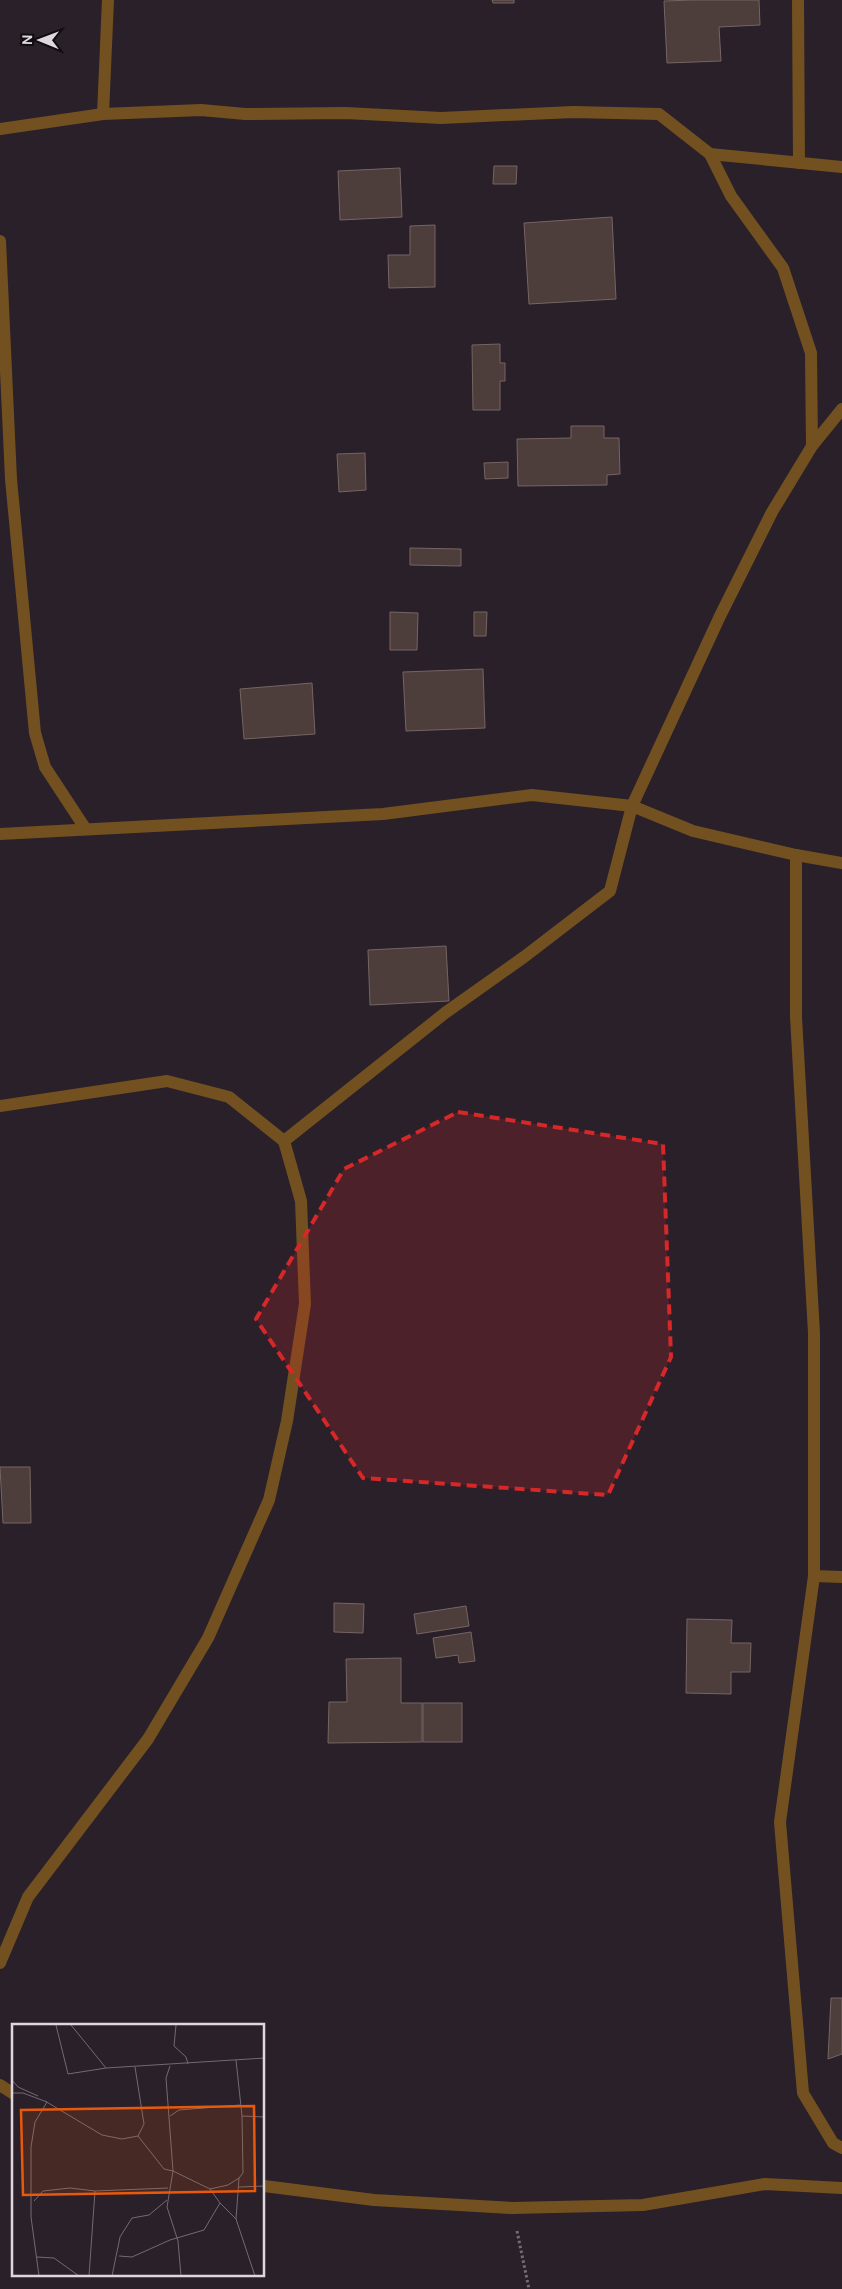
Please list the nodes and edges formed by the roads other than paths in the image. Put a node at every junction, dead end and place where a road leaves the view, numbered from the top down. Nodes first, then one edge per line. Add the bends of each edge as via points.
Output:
1 (108, 0) edge
2 (798, 0) edge
3 (102, 114) junction
4 (0, 130) edge
5 (710, 154) junction
6 (799, 163) junction
7 (842, 167) edge
8 (0, 241) edge
9 (842, 409) edge
10 (812, 446) junction
11 (632, 806) junction
12 (85, 828) junction
13 (0, 834) edge
14 (796, 855) junction
15 (842, 863) edge
16 (0, 1106) edge
17 (284, 1141) junction
18 (814, 1576) junction
19 (842, 1577) edge
20 (0, 1963) edge
21 (0, 2085) edge
22 (12, 2093) edge
23 (842, 2148) edge
24 (265, 2186) edge
25 (842, 2188) edge

1 - 3 street
2 - 6 street
3 - 4 street
3 - 5 street via 201,110 245,114 346,113 441,118 573,112 659,114
5 - 6 street
5 - 10 street via 731,196 783,268 811,353
6 - 7 street
8 - 12 street via 11,479 35,733 46,767
9 - 10 street
10 - 11 street via 772,512 720,616
11 - 12 street via 532,795 383,814
11 - 14 street via 693,831
11 - 17 street via 610,891 445,1013
12 - 13 street
14 - 15 street
14 - 18 street via 796,1017 814,1333
16 - 17 street via 167,1080 228,1097
17 - 20 street via 301,1201 305,1304 287,1421 269,1500 208,1638 148,1739 28,1897
18 - 19 street
18 - 23 street via 780,1822 804,2092 833,2144
21 - 22 street
24 - 25 street via 374,2200 512,2208 643,2205 765,2184

